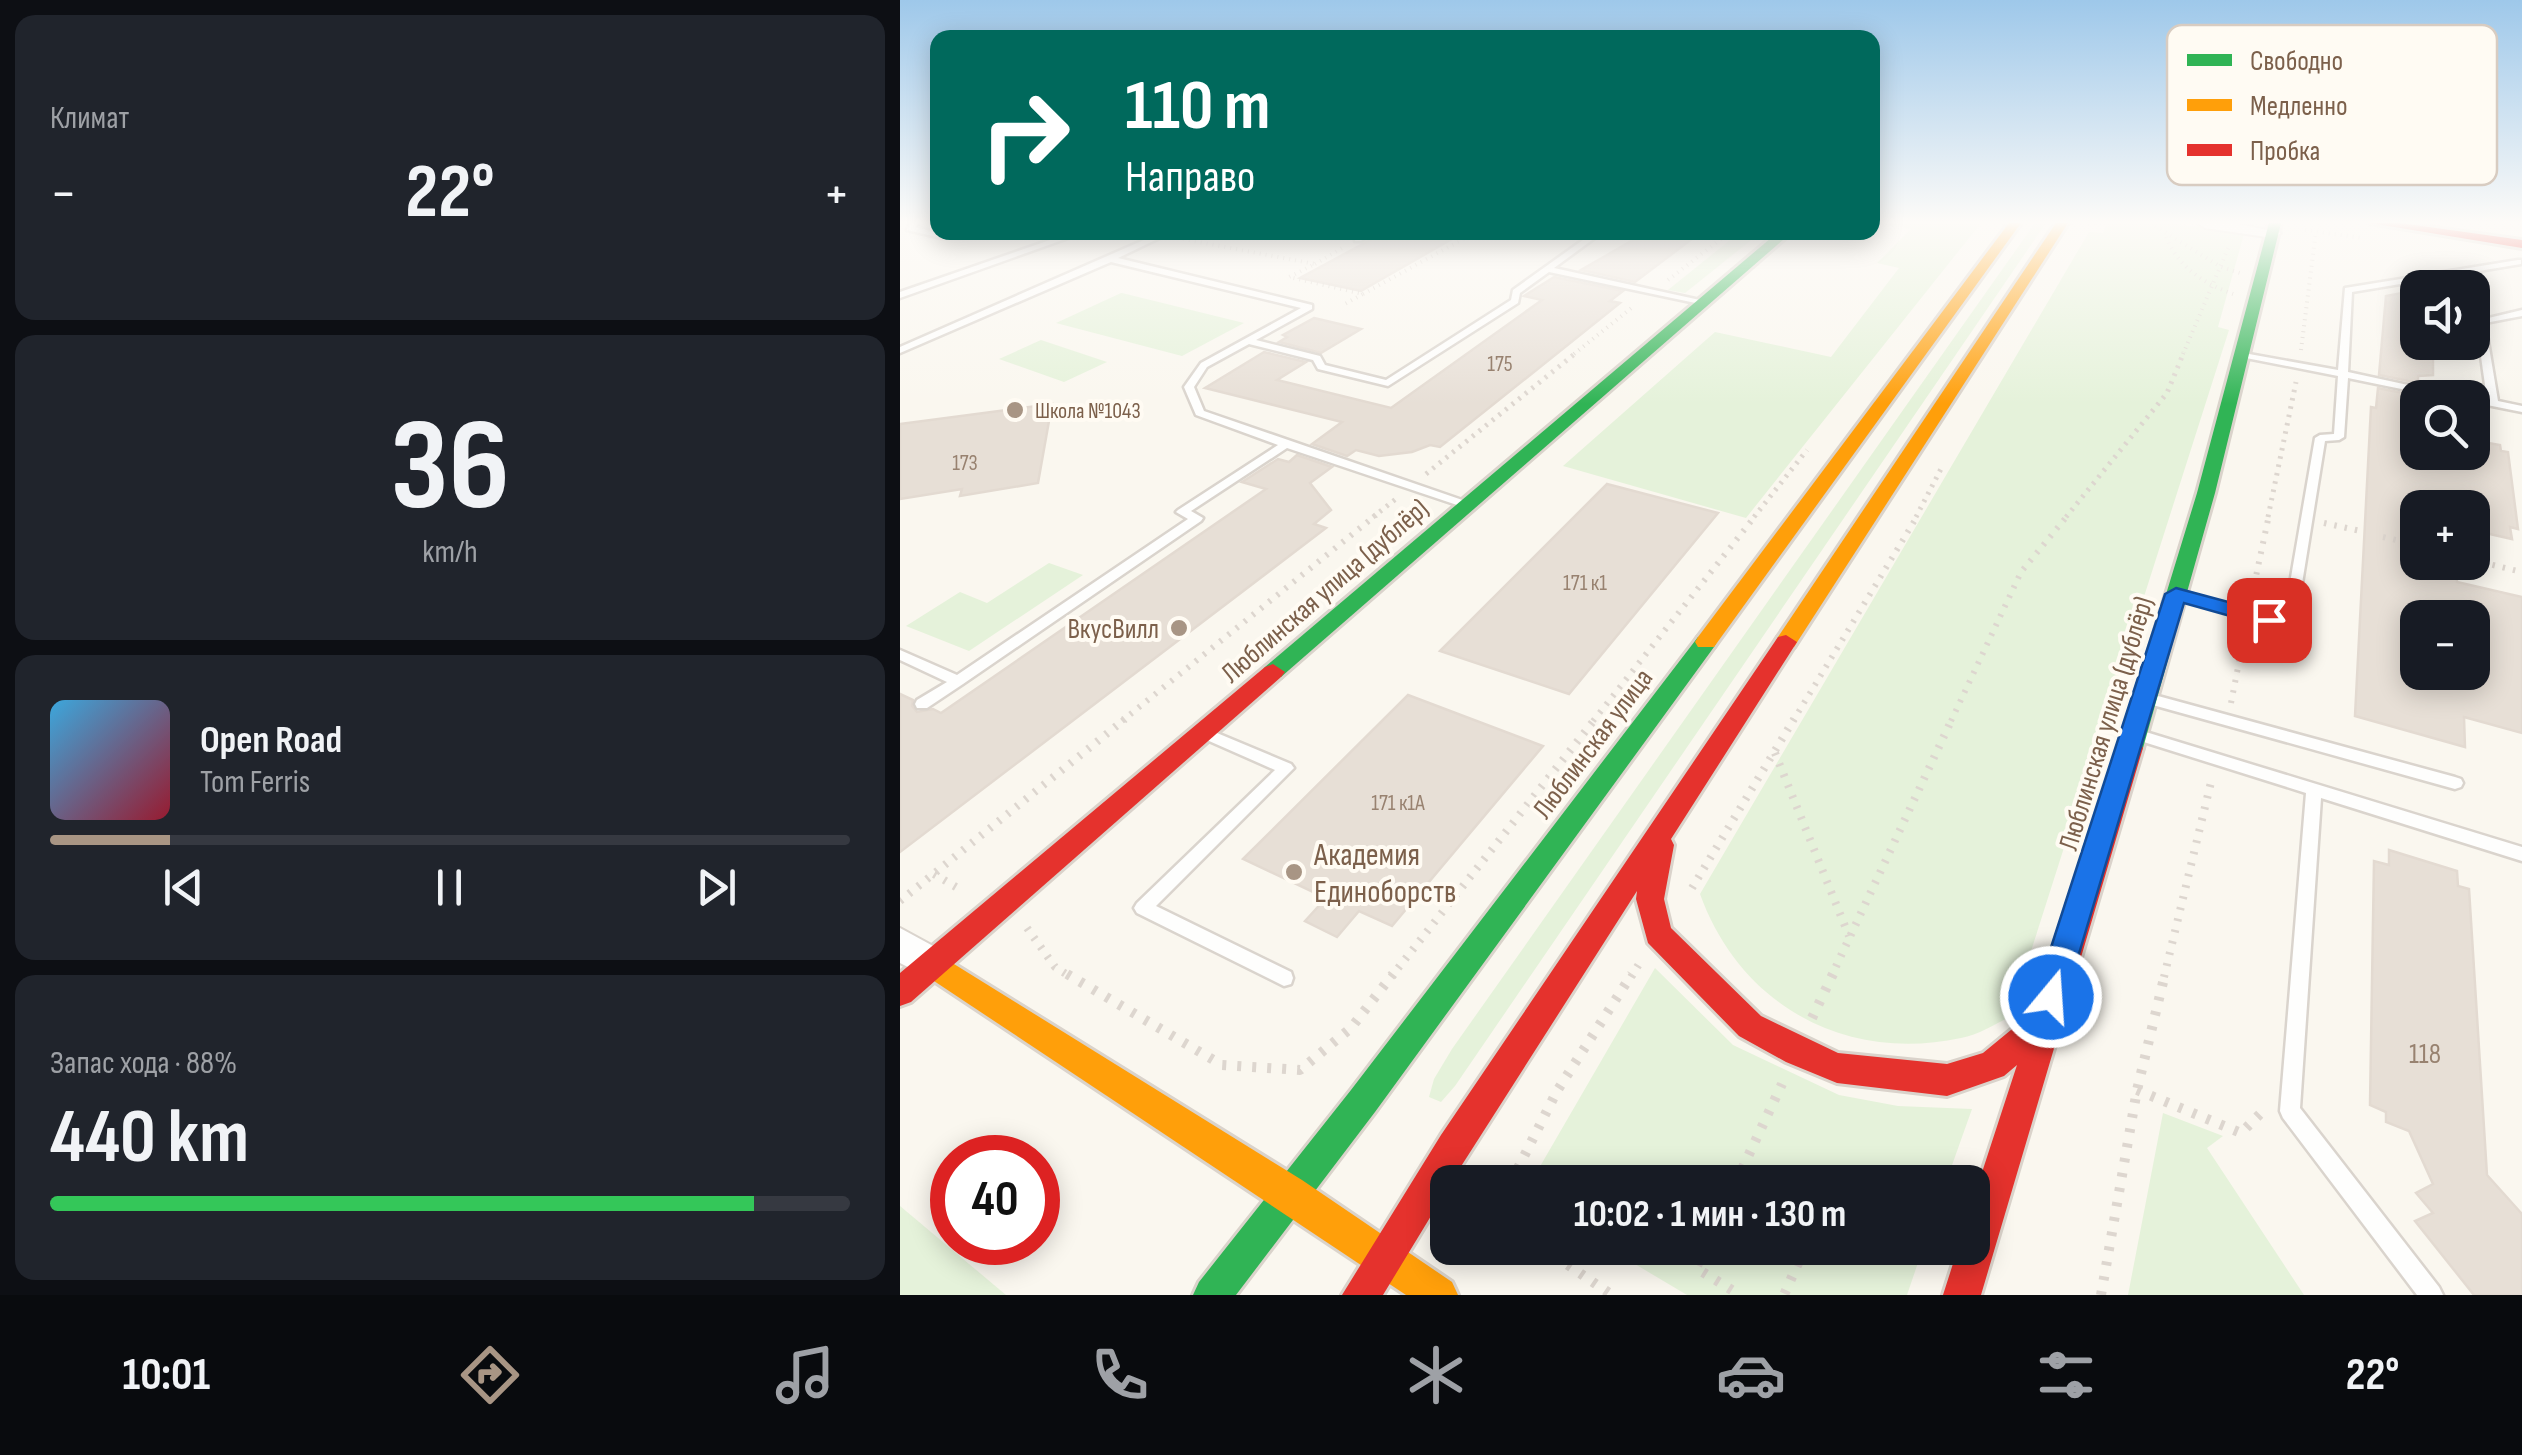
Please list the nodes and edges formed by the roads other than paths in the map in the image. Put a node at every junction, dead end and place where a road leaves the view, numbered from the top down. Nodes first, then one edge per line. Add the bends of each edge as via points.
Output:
1 (929, 283) edge
2 (1055, 283) edge
3 (1212, 283) edge
4 (1528, 283) edge
5 (1612, 283) edge
6 (1726, 283) edge
7 (1973, 283) edge
8 (2035, 283) edge
9 (2260, 283) edge
10 (2379, 283) edge
11 (900, 294) edge
12 (1705, 302) junction
13 (2522, 313) edge
14 (1247, 341) junction
15 (900, 350) edge
16 (2242, 354) junction
17 (2344, 374) junction
18 (2400, 385) edge
19 (2490, 402) edge
20 (2493, 403) junction
21 (2522, 409) edge
22 (1286, 444) junction
23 (1468, 506) junction
24 (2176, 594) junction
25 (900, 655) edge
26 (958, 680) junction
27 (2146, 698) junction
28 (922, 704) dead end
29 (1204, 733) junction
30 (2135, 734) junction
31 (2454, 782) dead end
32 (2314, 788) junction
33 (1662, 834) junction
34 (2522, 854) edge
35 (900, 944) edge
36 (933, 964) junction
37 (1284, 978) dead end
38 (900, 992) edge
39 (2043, 1022) junction
40 (1289, 1194) junction
41 (1385, 1258) junction
42 (1212, 1295) edge
43 (1361, 1295) edge
44 (1439, 1295) edge
45 (1962, 1295) edge
46 (2430, 1295) edge

1 - 11 lane
2 - 15 lane
3 - 14 lane via 1310,306
4 - 14 lane via 1515,301 1388,383
5 - 12 lane
6 - 12 street, Люблинская улица (дублёр)
7 - 40 street, Люблинская улица
8 - 33 street
9 - 16 street, Люблинская улица (дублёр)
10 - 17 lane via 2348,290
12 - 23 street, Люблинская улица (дублёр)
13 - 20 lane via 2480,321
14 - 22 lane via 1204,365 1189,387 1200,413
16 - 17 lane
16 - 24 street, Люблинская улица (дублёр)
17 - 18 lane
17 - 24 lane via 2339,437 2320,438 2290,624
19 - 20 lane
20 - 21 lane
22 - 23 lane
22 - 26 lane via 1182,512 1198,518
23 - 29 street, Люблинская улица (дублёр)
24 - 27 street, Люблинская улица (дублёр)
25 - 26 lane
26 - 28 lane
27 - 30 street, Люблинская улица (дублёр)
27 - 31 lane
29 - 36 street, Люблинская улица (дублёр)
29 - 37 lane via 1286,768 1143,908
30 - 32 lane
30 - 39 street, Люблинская улица (дублёр)
32 - 34 lane
32 - 46 lane via 2290,1112
33 - 39 street via 1650,900 1658,934 1750,1026 1797,1051 1837,1068 1947,1080 1992,1064
33 - 41 street
35 - 36 street
36 - 38 street, Люблинская улица (дублёр)
36 - 40 street
39 - 45 street, Люблинская улица (дублёр)
40 - 41 street
40 - 42 street, Люблинская улица
41 - 43 street
41 - 44 street

